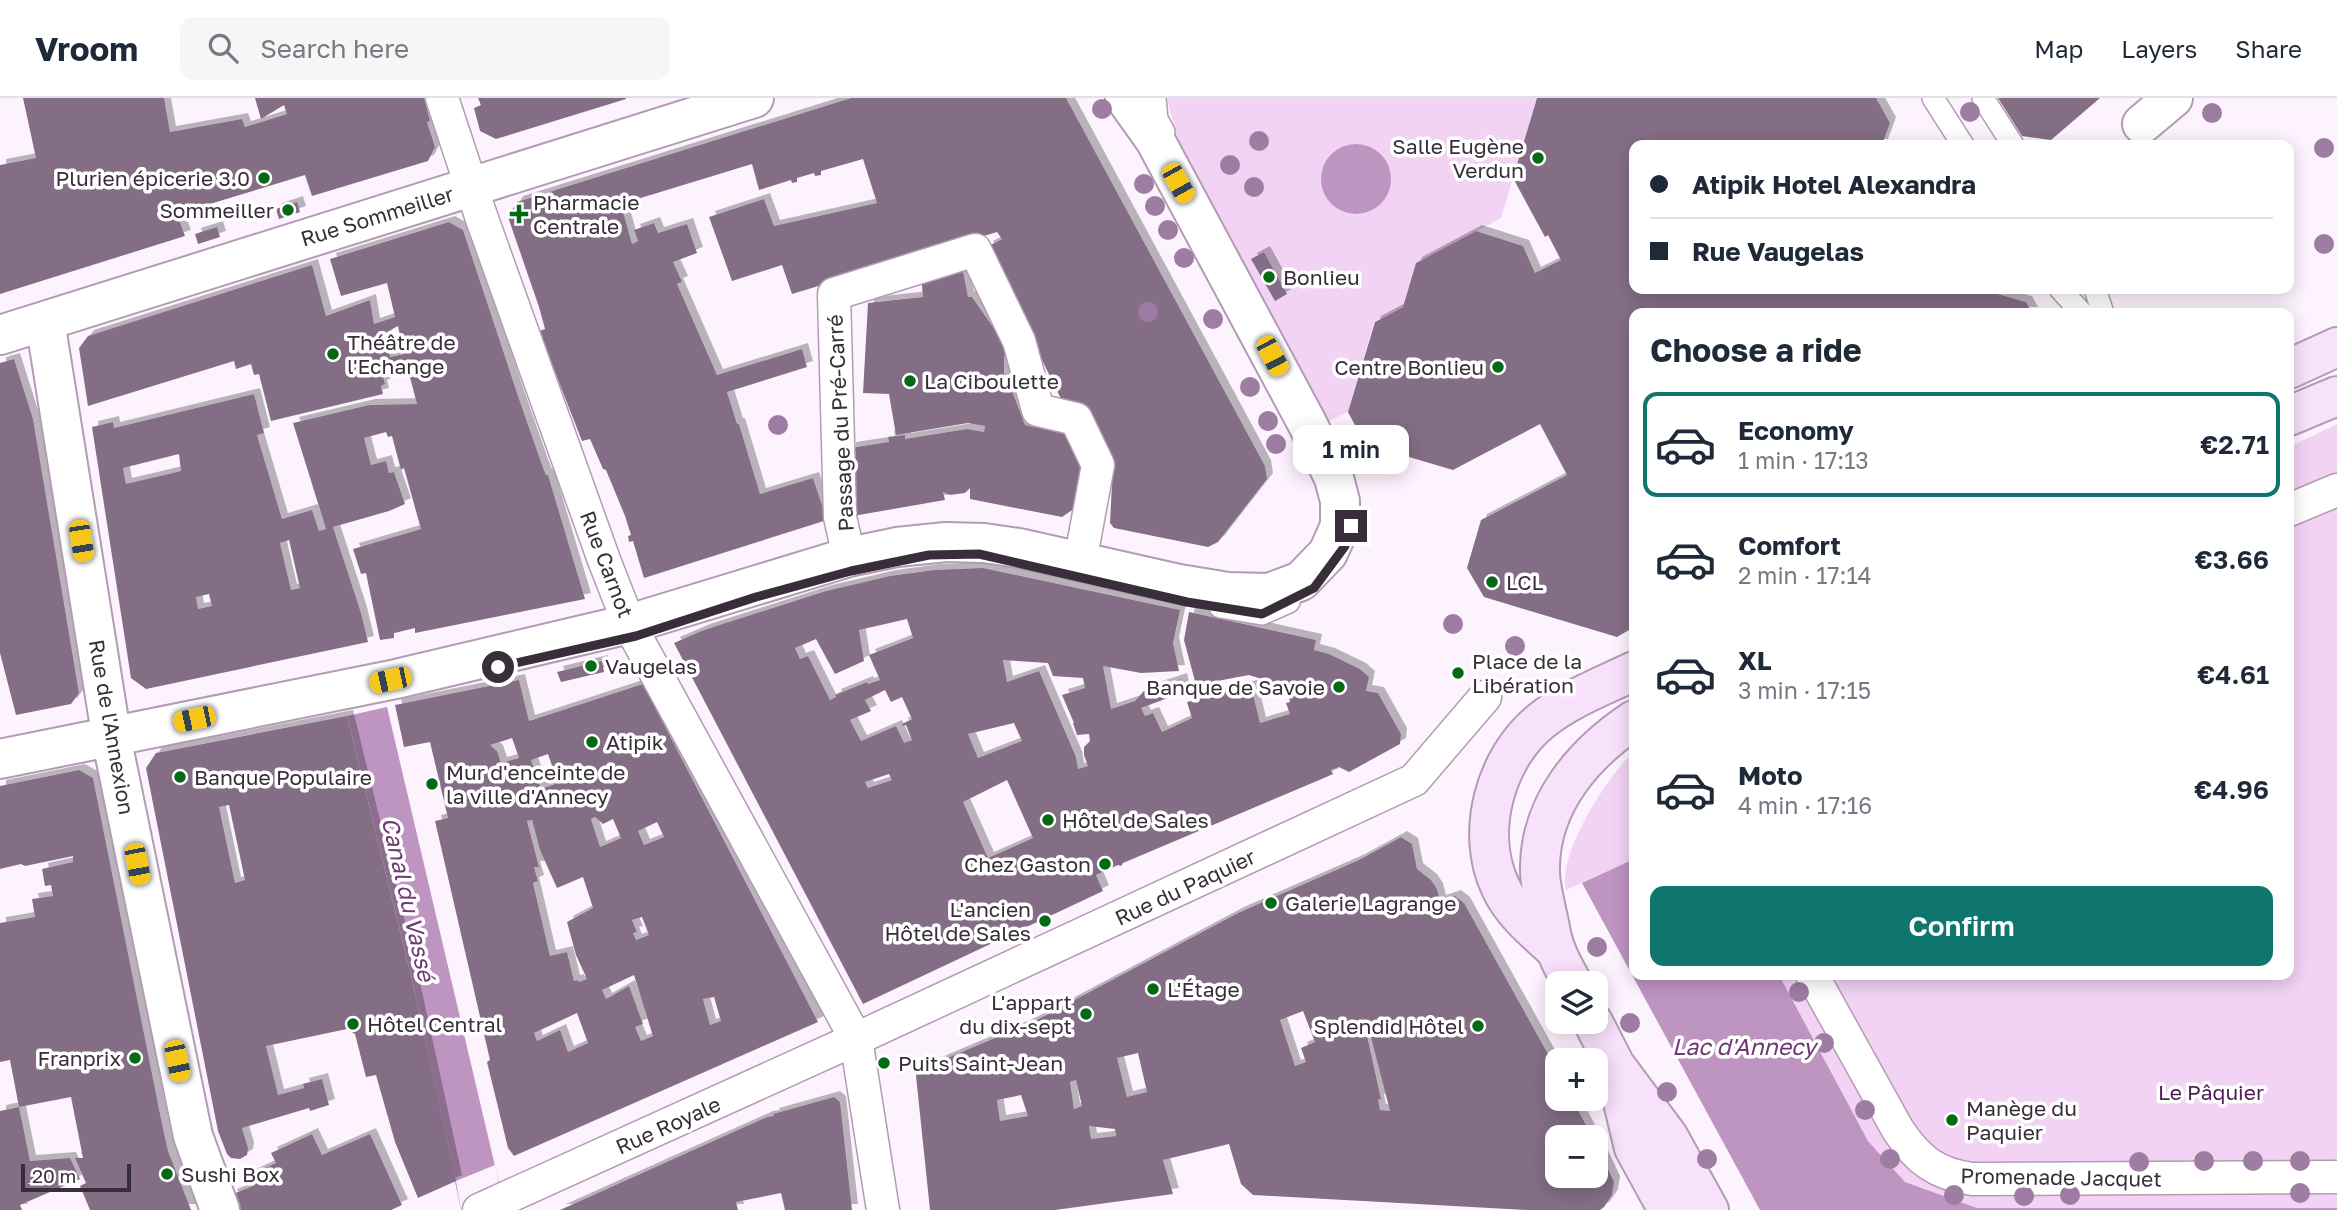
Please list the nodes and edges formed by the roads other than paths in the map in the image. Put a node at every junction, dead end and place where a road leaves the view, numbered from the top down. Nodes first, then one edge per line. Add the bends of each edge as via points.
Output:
1 (442, 98) edge
2 (754, 98) edge
3 (1125, 98) edge
4 (1933, 98) edge
5 (1983, 98) edge
6 (2173, 98) edge
7 (1156, 108) edge
8 (2141, 124) dead end
9 (1960, 140) edge
10 (2010, 140) edge
11 (470, 187) junction
12 (2065, 294) edge
13 (2077, 308) edge
14 (45, 321) junction
15 (0, 335) edge
16 (2337, 347) edge
17 (2294, 367) edge
18 (2337, 396) edge
19 (2294, 414) edge
20 (2337, 489) edge
21 (2294, 508) edge
22 (849, 557) junction
23 (1080, 562) junction
24 (633, 630) junction
25 (1629, 673) edge
26 (1485, 697) dead end
27 (1629, 723) edge
28 (113, 741) junction
29 (0, 759) edge
30 (0, 769) edge
31 (1556, 950) junction
32 (1566, 971) edge
33 (1815, 980) edge
34 (1598, 1034) edge
35 (856, 1039) junction
36 (1615, 1065) junction
37 (2337, 1177) edge
38 (491, 1205) edge
39 (220, 1210) edge
40 (883, 1210) edge
41 (1668, 1210) edge
42 (1709, 1210) edge

1 - 11 street, Rue Carnot
2 - 11 street, Rue Sommeiller
3 - 23 street via 1161,151 1335,478 1340,526 1328,553 1301,580 1269,593 1179,584
4 - 9 lane
5 - 10 lane
6 - 8 street
7 - 24 lane via 1348,486 1351,526 1345,546 1314,588 1262,614 1187,602 979,554 929,555 851,571
11 - 14 street, Rue Sommeiller
11 - 24 street, Rue Carnot
12 - 13 lane
14 - 15 street, Rue Sommeiller
14 - 28 street, Rue de l'Annexion
16 - 17 main road
18 - 19 main road
20 - 21 street
22 - 23 street via 946,542 984,543
22 - 23 street, Passage du Pré-Carré via 840,517 834,293 975,250 1019,341 1038,410 1076,419 1098,465
22 - 24 street
24 - 28 street
24 - 35 street, Rue Carnot
25 - 31 main road via 1541,721 1507,761 1497,786 1490,849 1499,885 1516,912
26 - 35 street, Rue du Paquier via 1415,780
27 - 31 main road via 1576,770 1542,837 1539,869
28 - 29 street
28 - 30 lane
28 - 39 street, Rue de l'Annexion via 193,1136
31 - 32 main road
33 - 37 street, Promenade Jacquet via 1898,1130 1911,1149 1941,1172 1972,1180
34 - 36 main road
35 - 38 street, Rue Royale
35 - 40 street, Rue Carnot
36 - 41 main road via 1634,1148
36 - 42 main road via 1668,1136

